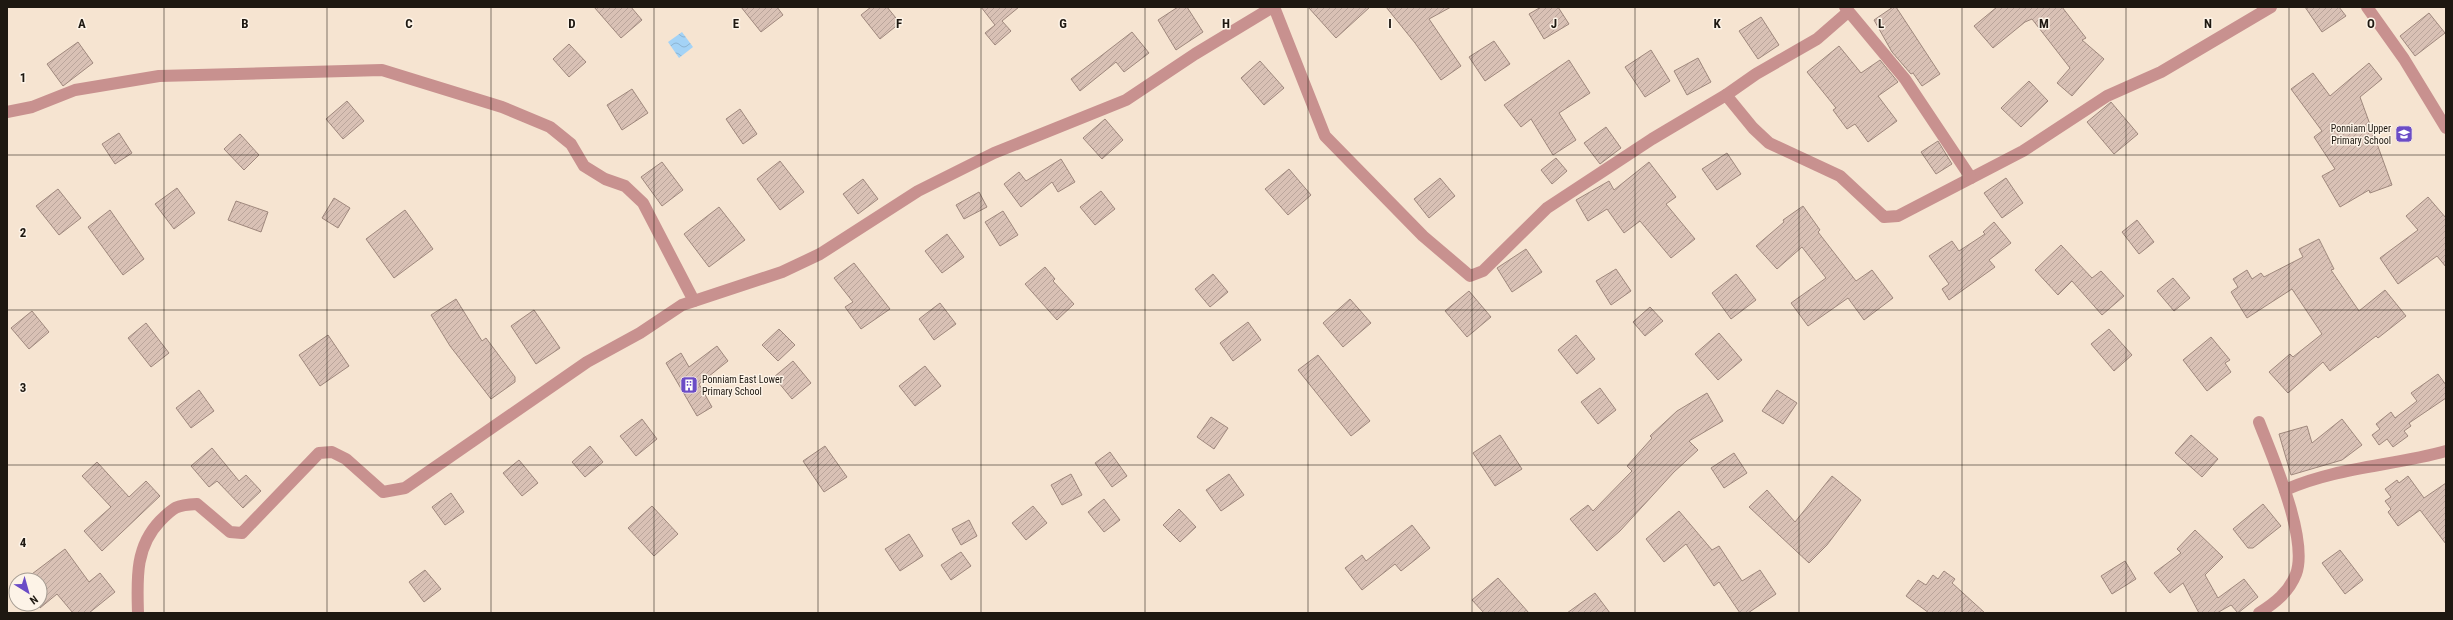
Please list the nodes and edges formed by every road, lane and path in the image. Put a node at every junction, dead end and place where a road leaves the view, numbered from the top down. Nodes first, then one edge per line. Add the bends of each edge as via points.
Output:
1 (1274, 7) edge
2 (2271, 7) edge
3 (2367, 7) edge
4 (1847, 10) edge
5 (1726, 95) junction
6 (7, 112) edge
7 (2443, 114) edge
8 (2446, 128) edge
9 (1971, 178) junction
10 (694, 301) junction
11 (2259, 422) dead end
12 (2446, 451) edge
13 (2285, 490) junction
14 (138, 613) edge
15 (2259, 613) edge

1 - 5 street via 1325,136 1423,236 1470,276 1483,271 1548,208 1652,139
1 - 10 street via 1195,54 1126,100 994,153 918,191 820,254 782,272
2 - 9 street via 2161,72 2107,96 2023,151
3 - 7 street via 2384,27
4 - 5 street via 1817,40 1756,74
4 - 9 street via 1904,79
5 - 9 street via 1769,143 1840,176 1884,217 1898,216 1913,210
6 - 10 street via 32,107 75,90 159,76 382,70 502,107 550,127 571,144 584,166 604,179 625,186 643,203
7 - 8 street
10 - 14 street via 682,305 640,333 587,362 405,488 382,492 346,459 332,452 319,453 242,533 230,532 196,504 173,507 148,533 140,556
11 - 13 street
12 - 13 street via 2349,470 2299,483
13 - 15 street via 2298,543 2296,573 2288,590 2275,603

